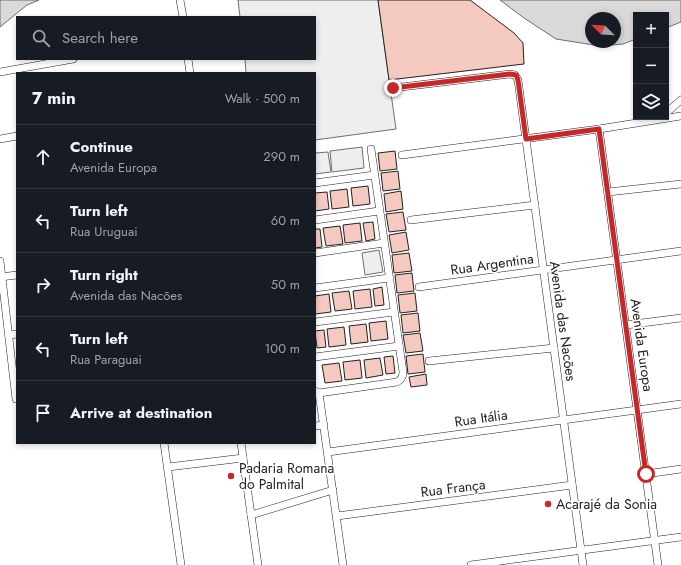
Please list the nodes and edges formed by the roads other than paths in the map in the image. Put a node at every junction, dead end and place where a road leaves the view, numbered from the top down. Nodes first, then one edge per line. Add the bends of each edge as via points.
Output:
1 (180, 0) edge
2 (182, 16) edge
3 (67, 60) edge
4 (188, 60) edge
5 (2, 71) edge
6 (190, 72) edge
7 (393, 88) dead end
8 (681, 100) edge
9 (669, 110) edge
10 (681, 116) edge
11 (669, 117) edge
12 (650, 120) edge
13 (599, 129) junction
14 (16, 136) edge
15 (0, 138) edge
16 (526, 139) junction
17 (371, 149) dead end
18 (402, 155) dead end
19 (374, 175) junction
20 (316, 183) edge
21 (681, 184) edge
22 (608, 192) junction
23 (535, 205) junction
24 (379, 211) junction
25 (316, 220) edge
26 (411, 220) dead end
27 (384, 243) junction
28 (681, 251) edge
29 (316, 253) edge
30 (617, 260) junction
31 (0, 261) edge
32 (544, 270) junction
33 (16, 275) edge
34 (1, 277) edge
35 (389, 278) junction
36 (419, 287) dead end
37 (316, 288) edge
38 (394, 312) junction
39 (681, 318) edge
40 (316, 322) edge
41 (626, 325) junction
42 (16, 334) edge
43 (8, 335) junction
44 (399, 346) junction
45 (554, 348) junction
46 (316, 356) edge
47 (429, 361) dead end
48 (317, 392) edge
49 (16, 399) edge
50 (681, 404) edge
51 (637, 410) junction
52 (564, 420) junction
53 (324, 425) junction
54 (316, 426) edge
55 (164, 444) edge
56 (241, 444) edge
57 (328, 452) junction
58 (243, 458) junction
59 (168, 467) junction
60 (681, 469) edge
61 (646, 474) junction
62 (572, 485) junction
63 (333, 490) junction
64 (251, 515) junction
65 (336, 516) junction
66 (681, 538) edge
67 (655, 541) junction
68 (581, 551) junction
69 (181, 565) edge
70 (258, 565) edge
71 (343, 565) edge
72 (471, 565) edge
73 (583, 565) edge
74 (658, 565) edge

1 - 2 street
3 - 5 street
4 - 6 street
7 - 16 street, Avenida das Nacões via 516,75
8 - 9 street
10 - 11 street
12 - 13 street
13 - 16 street
13 - 22 street, Avenida Europa
14 - 15 street
16 - 18 street
16 - 23 street, Avenida das Nacões
17 - 19 street
19 - 20 street
19 - 24 street
21 - 22 street
22 - 30 street, Avenida Europa
23 - 26 street
23 - 32 street, Avenida das Nacões
24 - 25 street
24 - 27 street
27 - 29 street
27 - 35 street
28 - 30 street, Rua Argentina
30 - 32 street, Rua Argentina
30 - 41 street, Avenida Europa
31 - 34 street
32 - 36 street, Rua Argentina
32 - 45 street, Avenida das Nacões
33 - 34 street
34 - 43 street
35 - 37 street
35 - 38 street
38 - 40 street
38 - 44 street
39 - 41 street
41 - 51 street, Avenida Europa
42 - 43 street
43 - 49 street
44 - 46 street
44 - 48 street via 403,372 397,382
45 - 47 street
45 - 52 street, Avenida das Nacões
48 - 53 street
50 - 51 street, Rua Itália
51 - 52 street, Rua Itália
51 - 61 street, Avenida Europa
52 - 57 street, Rua Itália
52 - 62 street, Avenida das Nacões
53 - 54 street
53 - 57 street
55 - 59 street
56 - 58 street
57 - 63 street
58 - 59 street
58 - 64 street
59 - 69 street
60 - 61 street
61 - 67 street, Avenida Europa
62 - 65 street, Rua França
62 - 68 street, Avenida das Nacões
63 - 64 street
63 - 65 street
64 - 70 street
65 - 71 street
66 - 67 street
67 - 68 street
67 - 74 street, Avenida Europa
68 - 72 street
68 - 73 street, Avenida das Nacões

